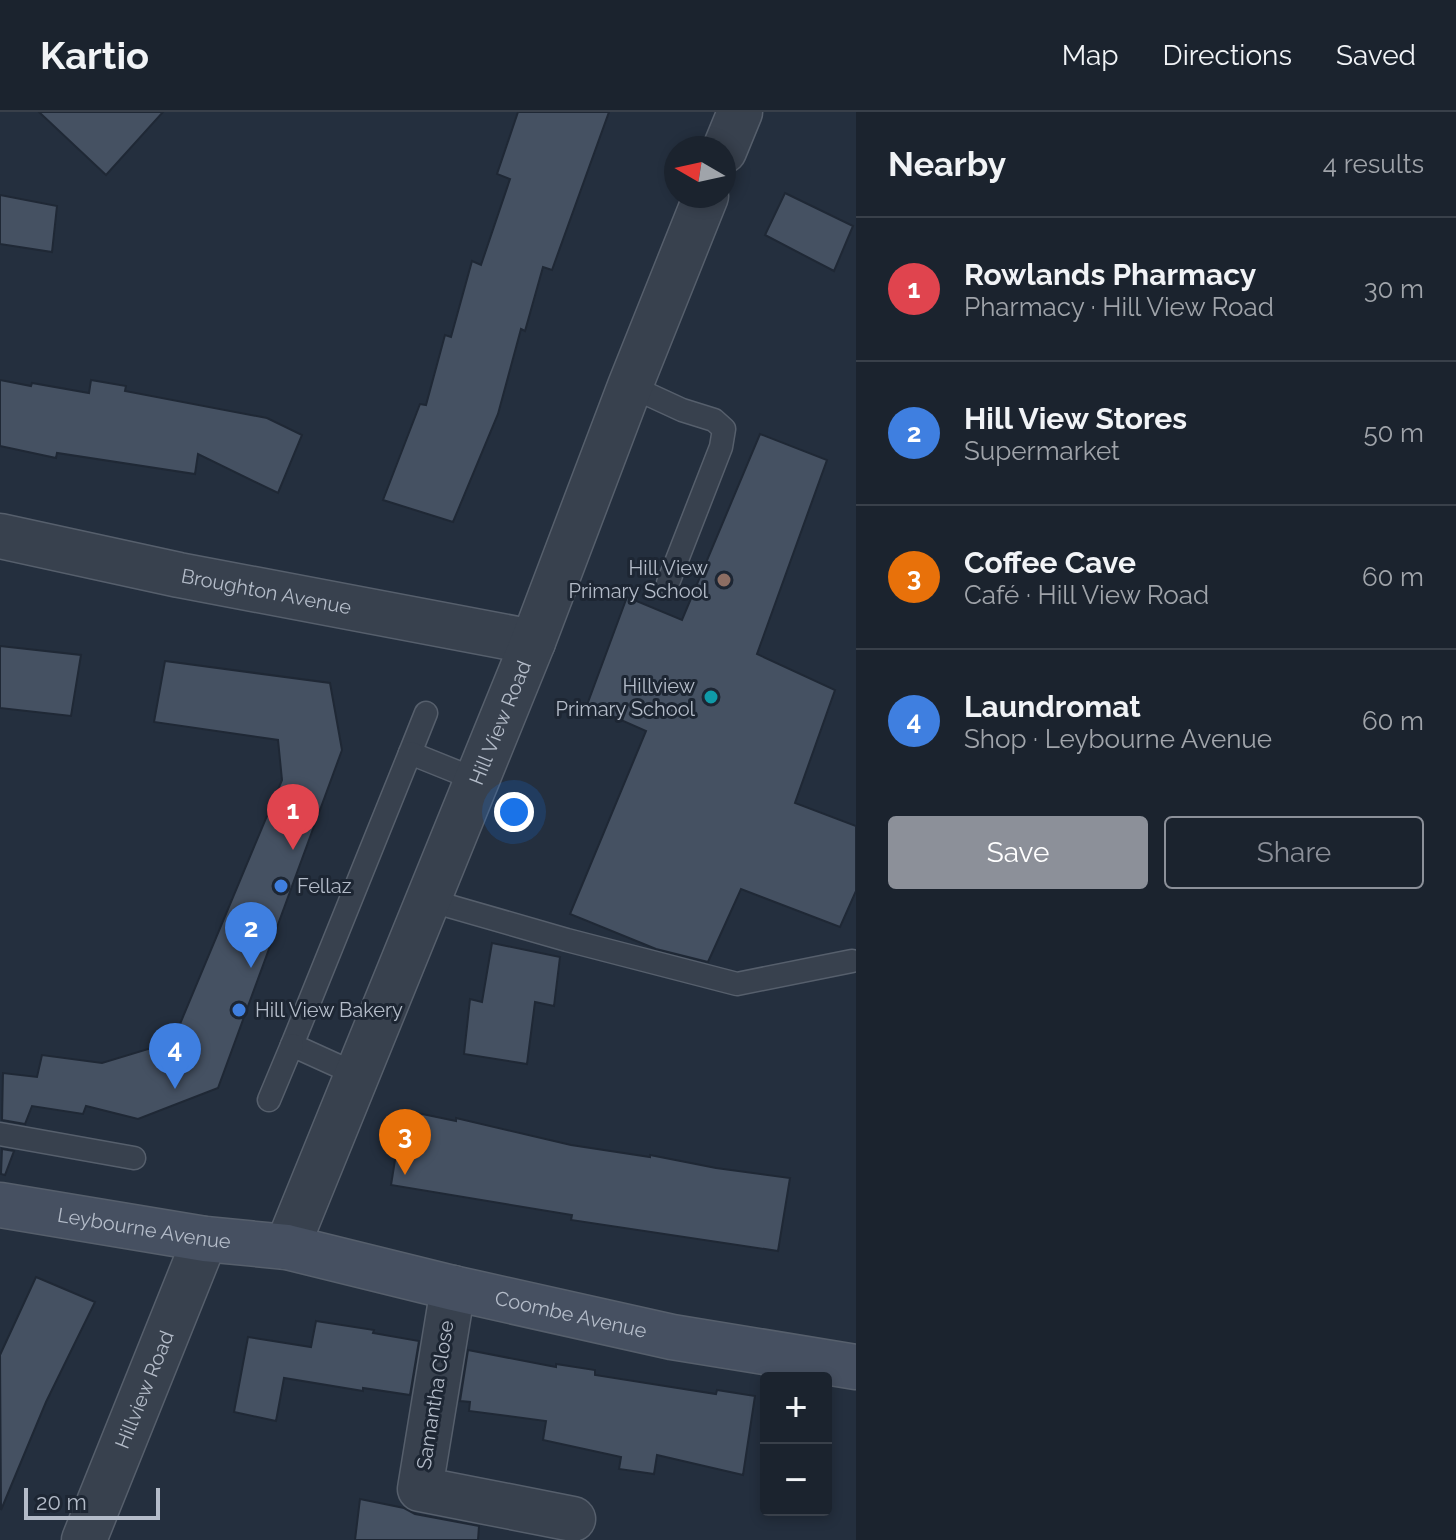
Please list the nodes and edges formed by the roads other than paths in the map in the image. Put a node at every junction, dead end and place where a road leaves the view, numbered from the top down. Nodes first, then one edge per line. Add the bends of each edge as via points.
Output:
1 (740, 112) edge
2 (730, 136) edge
3 (701, 208) edge
4 (630, 386) junction
5 (0, 536) edge
6 (668, 583) dead end
7 (533, 642) junction
8 (426, 713) dead end
9 (410, 753) junction
10 (477, 780) junction
11 (428, 900) junction
12 (852, 961) dead end
13 (292, 1045) junction
14 (358, 1075) junction
15 (269, 1100) dead end
16 (0, 1134) edge
17 (134, 1158) dead end
18 (0, 1205) edge
19 (205, 1239) junction
20 (287, 1247) junction
21 (453, 1288) junction
22 (856, 1367) edge
23 (573, 1519) dead end
24 (84, 1540) edge

1 - 2 street
3 - 4 street, Hill View Road
4 - 6 lane via 714,420 724,429
4 - 7 street, Hill View Road
5 - 7 street, Broughton Avenue
7 - 10 street, Hill View Road
8 - 9 lane
9 - 10 lane
9 - 13 lane
10 - 11 street, Hill View Road
11 - 12 lane via 737,984
11 - 14 street, Hill View Road
13 - 14 lane
13 - 15 lane
14 - 20 street, Hill View Road
16 - 17 lane
18 - 19 street, Leybourne Avenue
19 - 20 street, Leybourne Avenue
19 - 24 street, Hillview Road
20 - 21 street, Coombe Avenue
21 - 22 street, Coombe Avenue via 672,1337
21 - 23 street, Samantha Close via 420,1489

